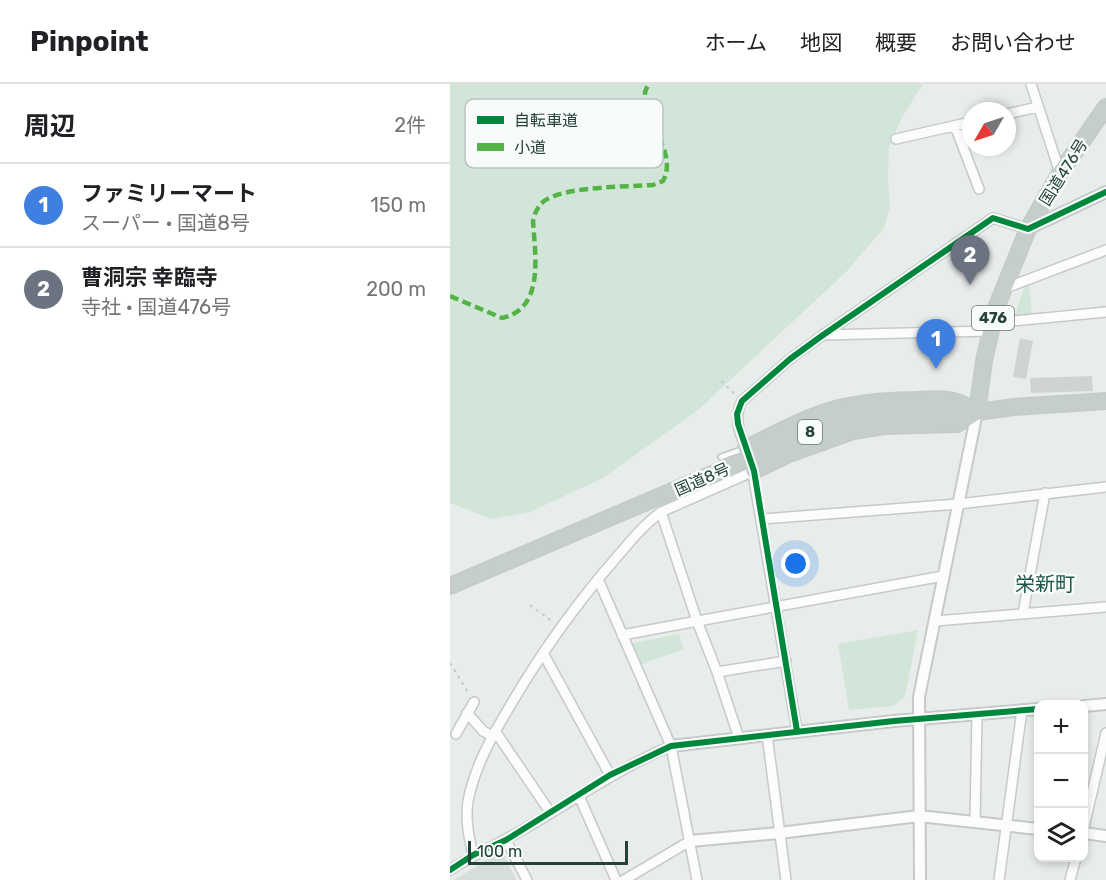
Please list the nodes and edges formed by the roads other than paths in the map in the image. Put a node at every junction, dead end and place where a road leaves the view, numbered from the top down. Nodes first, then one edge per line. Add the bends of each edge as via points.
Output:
1 (1032, 85) edge
2 (1038, 107) junction
3 (1104, 110) edge
4 (1016, 112) edge
5 (962, 124) edge
6 (955, 126) junction
7 (896, 139) dead end
8 (1060, 173) junction
9 (979, 189) dead end
10 (1106, 192) edge
11 (1028, 229) junction
12 (1106, 250) edge
13 (1003, 289) junction
14 (1106, 312) edge
15 (991, 327) junction
16 (823, 334) junction
17 (1106, 401) edge
18 (977, 412) junction
19 (746, 450) junction
20 (721, 457) dead end
21 (752, 468) junction
22 (1106, 487) edge
23 (1045, 493) junction
24 (958, 504) junction
25 (658, 506) junction
26 (762, 519) junction
27 (943, 576) junction
28 (598, 579) junction
29 (450, 586) edge
30 (776, 606) junction
31 (1106, 607) edge
32 (1023, 613) junction
33 (697, 621) junction
34 (935, 621) junction
35 (622, 635) junction
36 (543, 653) junction
37 (786, 661) junction
38 (717, 672) junction
39 (474, 702) road end
40 (1106, 704) edge
41 (1088, 706) edge
42 (1034, 709) edge
43 (1022, 710) junction
44 (467, 713) junction
45 (977, 714) junction
46 (919, 719) junction
47 (797, 731) junction
48 (1106, 733) edge
49 (456, 734) dead end
50 (494, 734) junction
51 (767, 735) junction
52 (739, 738) junction
53 (671, 746) junction
54 (610, 776) junction
55 (579, 796) junction
56 (1088, 808) edge
57 (550, 812) junction
58 (919, 816) junction
59 (975, 821) junction
60 (1007, 826) junction
61 (1034, 829) edge
62 (779, 833) junction
63 (1088, 834) edge
64 (1106, 836) edge
65 (506, 840) junction
66 (690, 841) junction
67 (473, 855) junction
68 (1075, 862) edge
69 (450, 870) edge
70 (527, 880) edge
71 (616, 880) edge
72 (624, 880) edge
73 (697, 880) edge
74 (786, 880) edge
75 (920, 880) edge
76 (999, 880) edge
77 (1070, 880) edge

1 - 2 street
2 - 4 street
2 - 8 street
3 - 8 highway, 国道476号 / 476
5 - 6 street
6 - 7 street
6 - 9 street
8 - 11 highway, 国道476号 / 476
10 - 11 street
11 - 13 highway, 国道476号 / 476
11 - 16 street via 993,218
12 - 13 street
13 - 15 highway, 国道476号 / 476
14 - 15 street
15 - 16 street
15 - 18 highway, 国道476号 / 476
16 - 19 street via 742,401 737,419
17 - 18 highway, 国道8号 / 8
18 - 19 highway via 960,401 945,399 846,407 809,419
18 - 21 highway via 957,424 853,431
18 - 24 street
18 - 25 highway, 国道8号 / 8 via 916,411 847,420 810,432
19 - 20 lane
21 - 25 street
21 - 26 street
22 - 23 street
23 - 24 street
23 - 32 street
24 - 26 street
24 - 27 street
25 - 28 street
25 - 29 highway, 国道8号 / 8 via 608,518
25 - 33 street
26 - 30 street
27 - 30 street
27 - 34 street
28 - 35 street
28 - 36 street
30 - 33 street
30 - 37 street
31 - 32 street
32 - 34 street
33 - 35 street
33 - 38 street
34 - 46 street via 919,697
35 - 53 street
36 - 50 street
36 - 54 street
37 - 38 street
37 - 47 street
38 - 52 street
39 - 44 street
40 - 41 street
42 - 43 street
43 - 45 street
43 - 60 street
44 - 49 street
44 - 50 street via 483,731
45 - 46 street
45 - 59 street
46 - 47 street
46 - 58 street
47 - 51 street
48 - 56 street
50 - 57 street
50 - 67 street via 481,758 468,802 467,826
51 - 52 street
51 - 62 street
52 - 53 street
53 - 54 street
53 - 66 street
54 - 55 street
55 - 57 street
55 - 71 street
57 - 65 street
58 - 59 street
58 - 62 street
58 - 75 street
59 - 60 street
60 - 61 street
60 - 76 street
62 - 66 street
62 - 74 street
63 - 64 street
65 - 67 street
65 - 70 street
66 - 72 street
66 - 73 street
67 - 69 street
68 - 77 street

